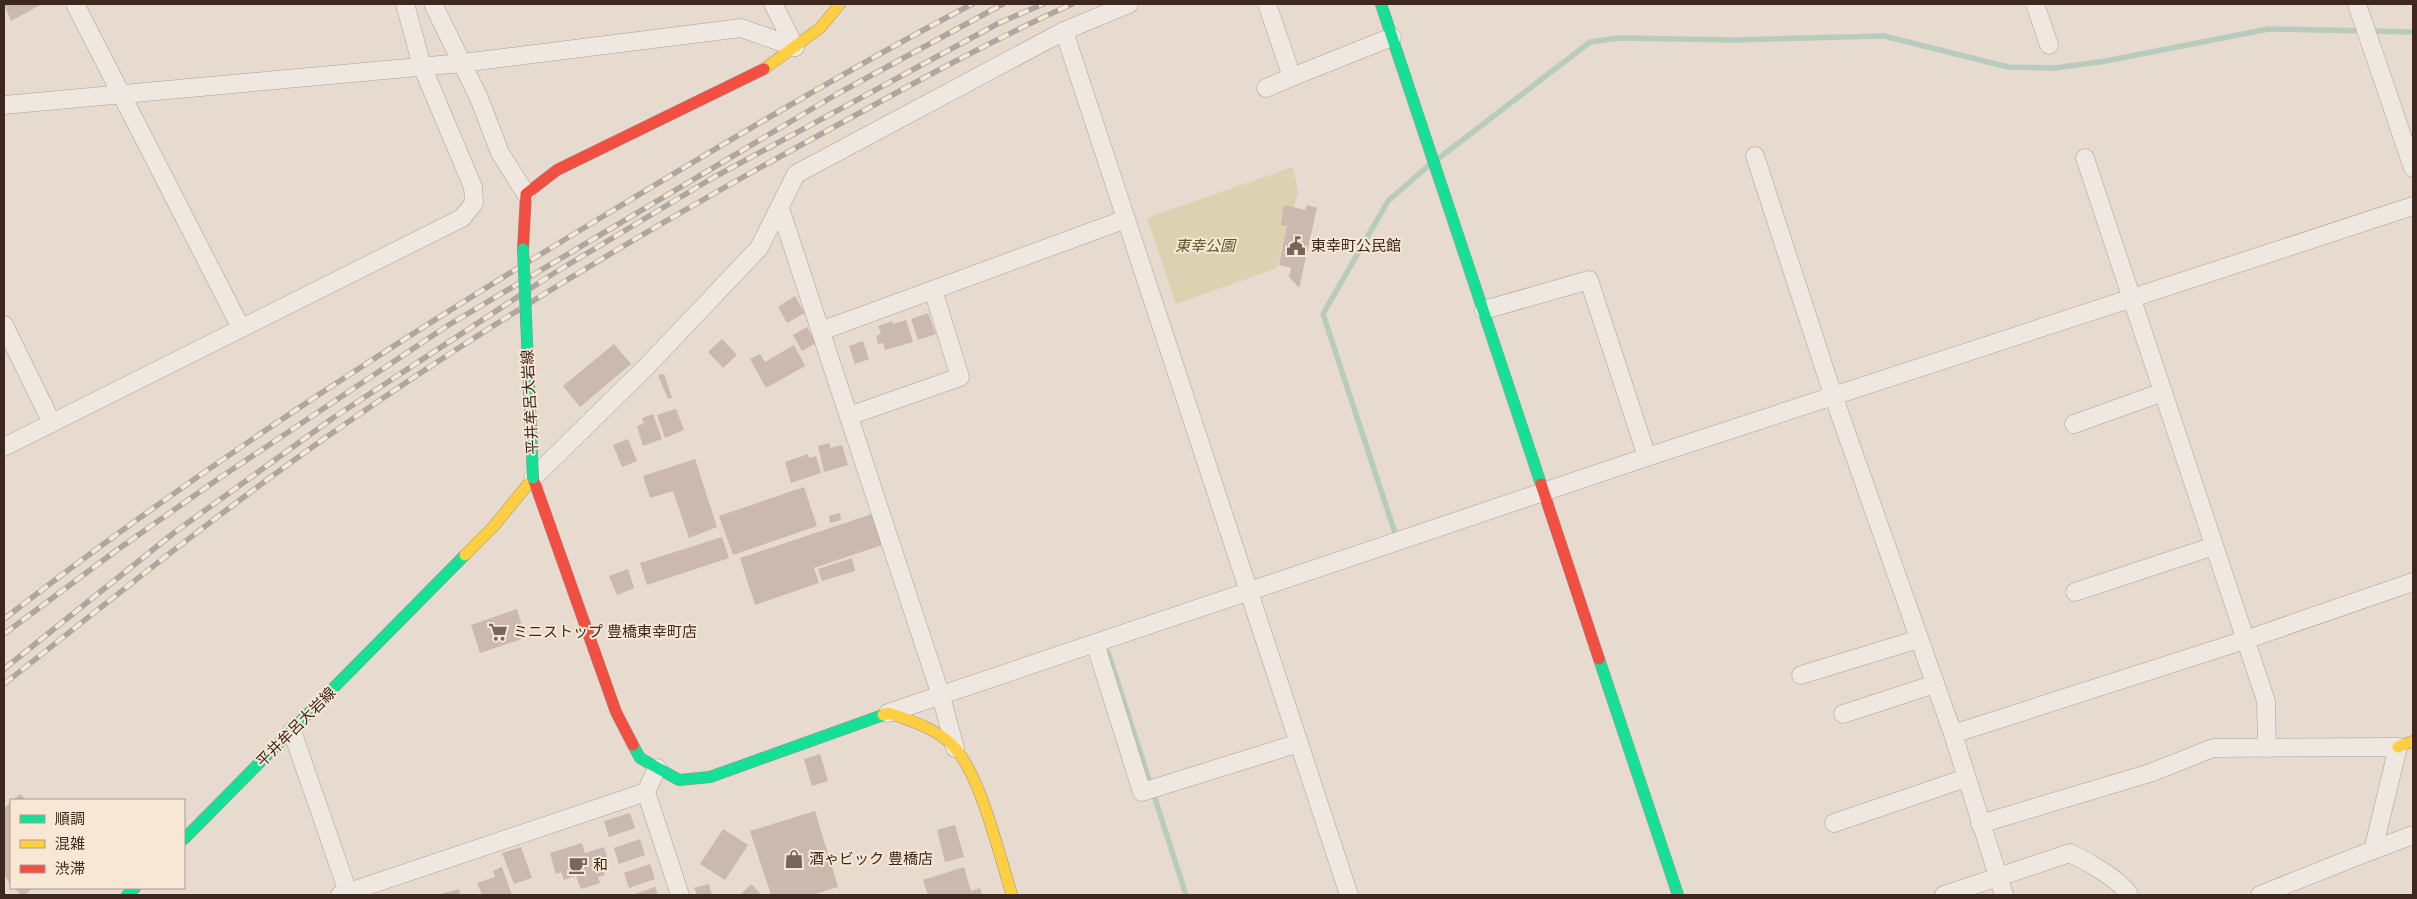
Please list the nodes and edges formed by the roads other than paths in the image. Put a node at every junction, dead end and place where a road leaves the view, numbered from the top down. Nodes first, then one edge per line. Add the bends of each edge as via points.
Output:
1 (75, 4) edge
2 (405, 4) edge
3 (433, 4) edge
4 (773, 4) edge
5 (840, 4) edge
6 (1129, 4) edge
7 (1266, 4) edge
8 (1381, 4) edge
9 (2035, 4) edge
10 (2358, 4) edge
11 (1064, 31) junction
12 (1392, 37) junction
13 (2049, 45) dead end
14 (795, 47) junction
15 (462, 63) junction
16 (422, 66) junction
17 (1292, 77) junction
18 (1266, 88) dead end
19 (123, 94) junction
20 (4, 105) edge
21 (1755, 156) dead end
22 (2085, 158) dead end
23 (2413, 168) edge
24 (526, 194) junction
25 (2413, 206) edge
26 (780, 208) junction
27 (1126, 220) junction
28 (933, 290) junction
29 (2133, 299) junction
30 (1484, 310) junction
31 (4, 325) edge
32 (241, 328) junction
33 (821, 331) junction
34 (2163, 392) junction
35 (1833, 395) junction
36 (849, 416) junction
37 (52, 423) junction
38 (2074, 424) dead end
39 (4, 447) edge
40 (1646, 457) junction
41 (534, 478) junction
42 (1544, 491) junction
43 (2214, 546) junction
44 (2413, 582) edge
45 (1249, 591) junction
46 (2075, 592) dead end
47 (1919, 640) junction
48 (2245, 640) junction
49 (1095, 643) junction
50 (1801, 675) dead end
51 (1935, 684) junction
52 (941, 696) junction
53 (888, 713) junction
54 (1843, 714) dead end
55 (292, 731) junction
56 (1953, 734) junction
57 (1299, 743) junction
58 (2406, 744) edge
59 (955, 748) junction
60 (2267, 748) junction
61 (656, 768) junction
62 (1966, 778) junction
63 (646, 792) junction
64 (1834, 824) dead end
65 (1980, 824) junction
66 (2413, 835) edge
67 (185, 838) edge
68 (2373, 850) junction
69 (1998, 878) junction
70 (346, 894) edge
71 (680, 895) edge
72 (1012, 895) edge
73 (1349, 895) edge
74 (1678, 895) edge
75 (1944, 895) edge
76 (2004, 895) edge
77 (2129, 895) edge
78 (2260, 895) edge

1 - 19 street
2 - 16 street
3 - 15 street
4 - 14 street
5 - 14 street via 820,28
6 - 11 street
7 - 17 street
8 - 12 street
9 - 13 street
10 - 23 street
11 - 26 street via 796,174
11 - 27 street
12 - 17 street
12 - 30 street
14 - 15 street via 741,28
14 - 24 street via 759,73 557,170
15 - 16 street
15 - 24 street via 500,153
16 - 19 street
16 - 32 street via 473,187 474,203 462,218
17 - 18 street
19 - 20 street
19 - 32 street
21 - 35 street
22 - 29 street
24 - 41 street, 平井牟呂大岩線, bridge via 523,249
25 - 29 street
26 - 33 street
26 - 41 street via 758,248 647,366
27 - 28 street
27 - 45 street
28 - 33 street
28 - 36 street via 960,377
29 - 34 street
29 - 35 street
30 - 40 street via 1590,280
30 - 42 street
31 - 37 street
32 - 37 street
33 - 36 street
34 - 38 street
34 - 43 street
35 - 40 street
35 - 47 street
36 - 52 street
37 - 39 street
40 - 42 street
41 - 55 street, 平井牟呂大岩線 via 494,526
41 - 61 street via 616,712 640,758
42 - 45 street
42 - 74 street
43 - 46 street
43 - 48 street
44 - 48 street
45 - 49 street
45 - 57 street
47 - 50 street
47 - 51 street
48 - 56 street
48 - 60 street via 2266,701
49 - 52 street
49 - 57 street via 1142,792
51 - 54 street
51 - 56 street
52 - 53 street
52 - 59 street
53 - 59 street via 923,724
53 - 61 street via 710,777 679,780
55 - 67 street, 平井牟呂大岩線
55 - 70 street
56 - 62 street
57 - 73 street
58 - 60 street
58 - 68 street
59 - 72 street via 975,780
60 - 65 street via 2213,748 2150,773
61 - 63 street
62 - 64 street
62 - 65 street
63 - 70 street
63 - 71 street
65 - 69 street
66 - 68 street
68 - 78 street
69 - 75 street
69 - 76 street
69 - 77 street via 2070,853 2116,882

